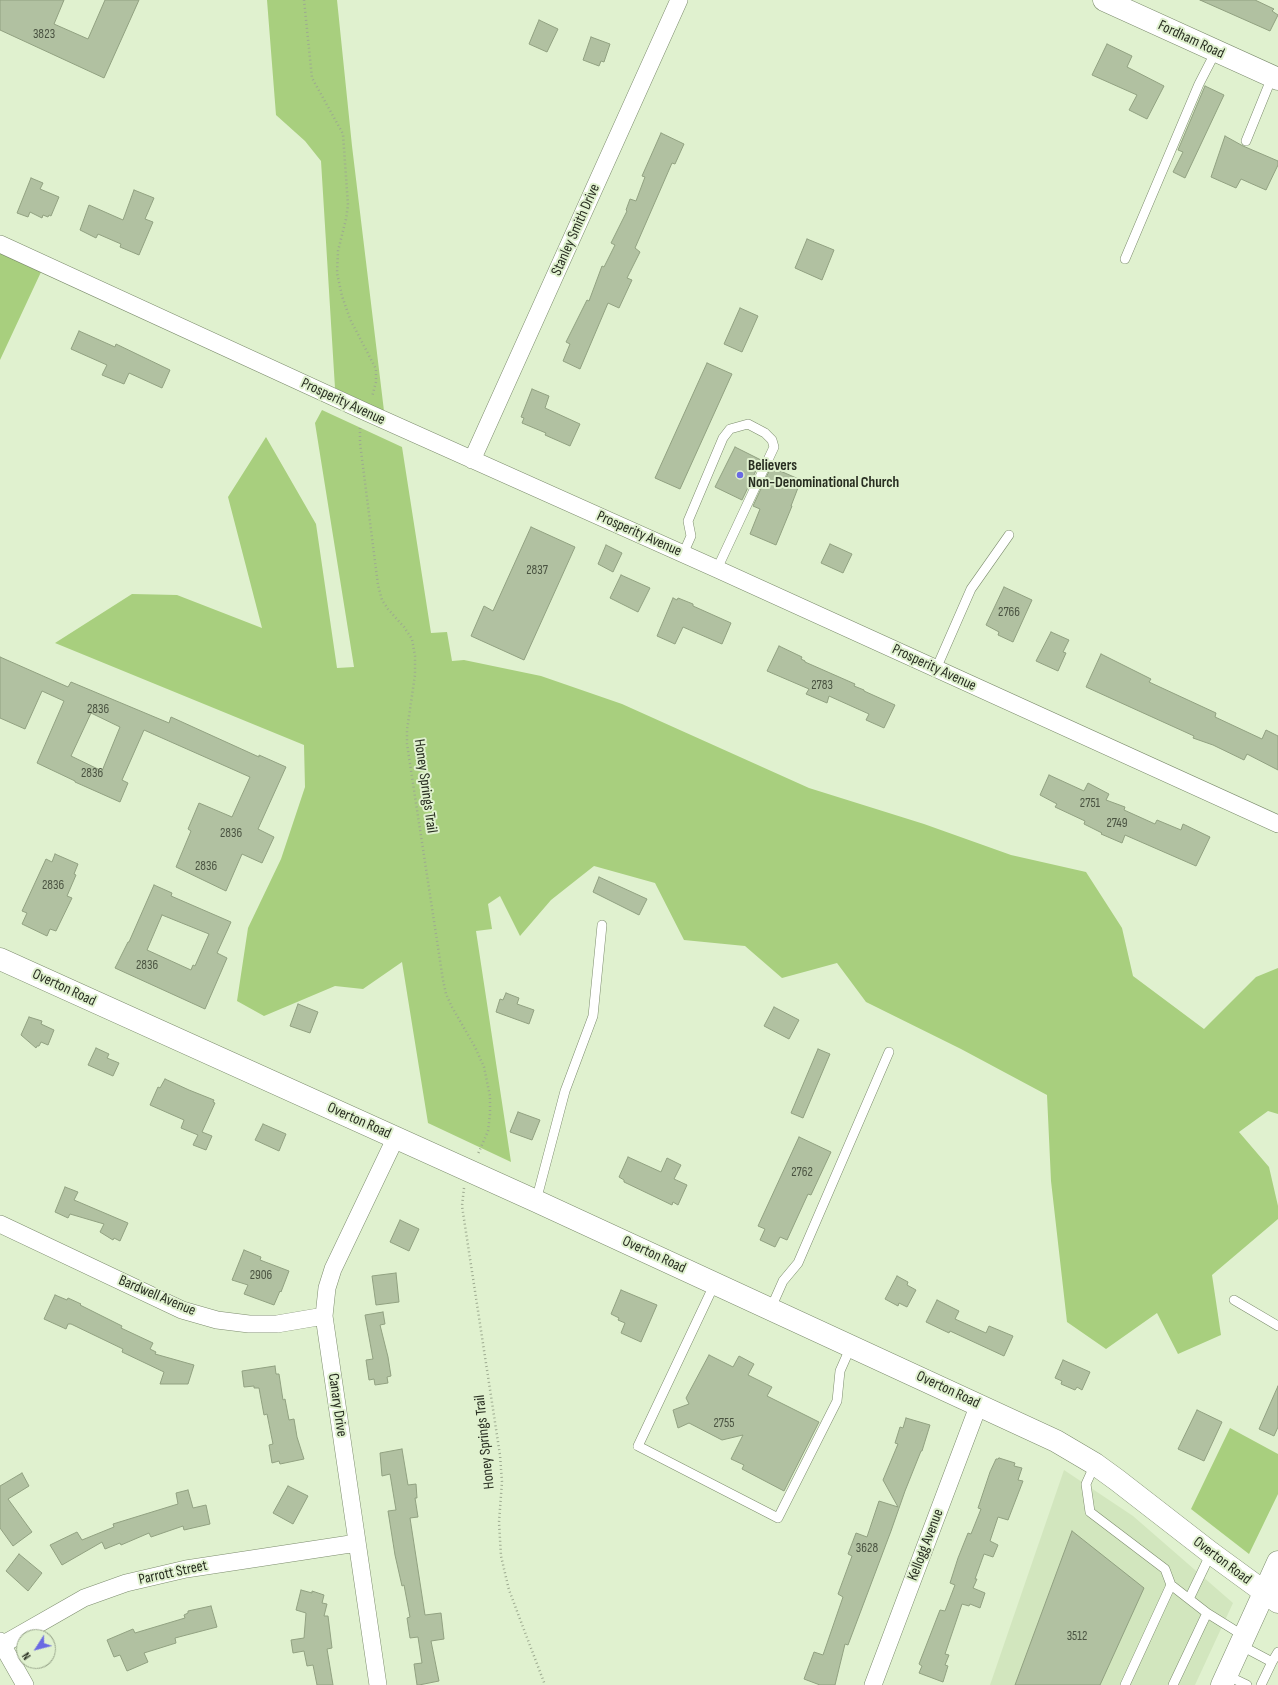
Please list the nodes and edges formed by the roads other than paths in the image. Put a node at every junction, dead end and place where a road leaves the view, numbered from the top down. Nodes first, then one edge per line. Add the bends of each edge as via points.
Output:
1 (679, 0) edge
2 (1104, 0) edge
3 (1216, 51) junction
4 (1275, 78) edge
5 (1246, 141) dead end
6 (0, 244) edge
7 (1125, 259) dead end
8 (472, 460) junction
9 (1009, 535) dead end
10 (683, 554) junction
11 (717, 568) junction
12 (936, 669) junction
13 (1278, 824) edge
14 (602, 925) dead end
15 (0, 959) edge
16 (889, 1052) dead end
17 (396, 1137) junction
18 (536, 1200) junction
19 (0, 1224) edge
20 (715, 1283) junction
21 (1234, 1300) dead end
22 (771, 1308) junction
23 (324, 1316) junction
24 (1278, 1326) edge
25 (851, 1345) junction
26 (979, 1404) junction
27 (1095, 1464) junction
28 (357, 1543) junction
29 (1211, 1553) junction
30 (1278, 1562) edge
31 (1171, 1585) junction
32 (1271, 1597) edge
33 (1189, 1599) junction
34 (1207, 1613) junction
35 (1242, 1641) junction
36 (1, 1643) edge
37 (1278, 1652) edge
38 (1272, 1662) junction
39 (1224, 1680) edge
40 (25, 1685) edge
41 (378, 1685) edge
42 (873, 1685) edge
43 (1125, 1685) edge
44 (1173, 1685) edge
45 (1247, 1685) edge
46 (1261, 1685) edge

1 - 8 street, Stanley Smith Drive
2 - 3 street, Fordham Road
3 - 4 street, Fordham Road
3 - 7 lane via 1199,84
4 - 5 lane
6 - 8 street, Prosperity Avenue
8 - 10 street, Prosperity Avenue
9 - 12 lane via 971,589
10 - 11 street, Prosperity Avenue
10 - 11 lane via 691,536 688,521 723,438 730,429 748,424 765,433 772,440 774,447
11 - 12 street, Prosperity Avenue
12 - 13 street, Prosperity Avenue
14 - 18 lane via 593,1016 565,1091
15 - 17 street, Overton Road
16 - 22 lane via 798,1263 783,1281
17 - 18 street, Overton Road
17 - 23 street, Canary Drive via 333,1269 327,1288
18 - 20 street, Overton Road
19 - 23 street, Bardwell Avenue via 182,1310 217,1320 277,1324
20 - 22 street, Overton Road
20 - 25 lane via 638,1446 778,1518 837,1401 840,1371
21 - 24 lane
22 - 25 street, Overton Road
23 - 28 street, Canary Drive
25 - 26 street, Overton Road
26 - 27 street, Overton Road via 1056,1441
26 - 42 street, Kellogg Avenue
27 - 29 street, Overton Road
27 - 31 lane via 1086,1484 1090,1512 1165,1569
28 - 36 street, Parrott Street via 186,1568 126,1583 84,1598
28 - 41 street, Canary Drive
29 - 32 street, Overton Road
29 - 33 lane
30 - 32 street
31 - 33 lane
31 - 43 lane
32 - 35 street
33 - 34 lane
34 - 35 lane
34 - 44 lane
35 - 38 lane
35 - 39 street
36 - 40 street
37 - 38 lane
38 - 46 lane
39 - 45 lane

